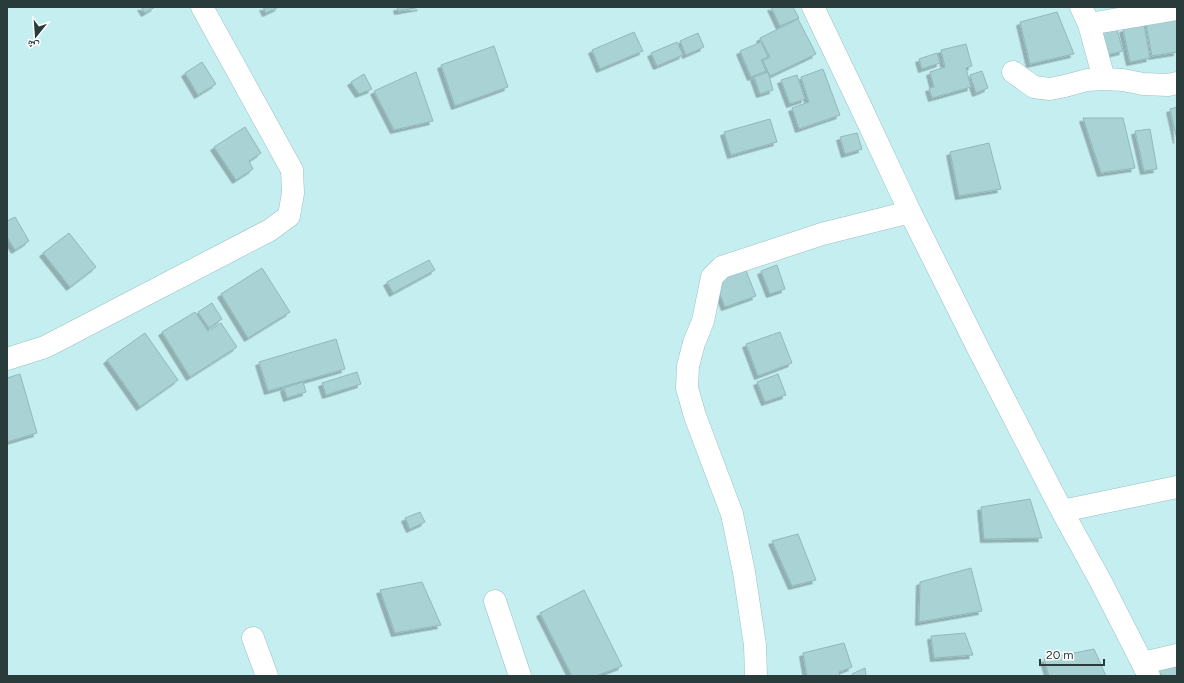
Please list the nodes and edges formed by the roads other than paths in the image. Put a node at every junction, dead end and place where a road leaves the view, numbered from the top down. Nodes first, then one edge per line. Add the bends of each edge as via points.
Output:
1 (202, 7) edge
2 (813, 7) edge
3 (1177, 9) edge
4 (1085, 16) edge
5 (1013, 72) dead end
6 (1104, 79) junction
7 (1177, 83) edge
8 (910, 212) junction
9 (7, 359) edge
10 (1177, 487) edge
11 (1062, 511) junction
12 (495, 601) dead end
13 (253, 638) dead end
14 (1177, 655) edge
15 (1146, 670) edge
16 (267, 676) edge
17 (520, 676) edge
18 (756, 676) edge

1 - 9 street via 292,170 293,193 289,216 270,230 45,347
2 - 8 street
3 - 4 street
4 - 6 street
5 - 6 street via 1034,87 1050,89 1087,80
6 - 7 street via 1143,84
8 - 11 street
8 - 18 street via 822,234 722,267 712,277 703,322 688,366 687,388 732,514 755,645
10 - 11 street
11 - 15 street
12 - 17 street
13 - 16 street
14 - 15 street

